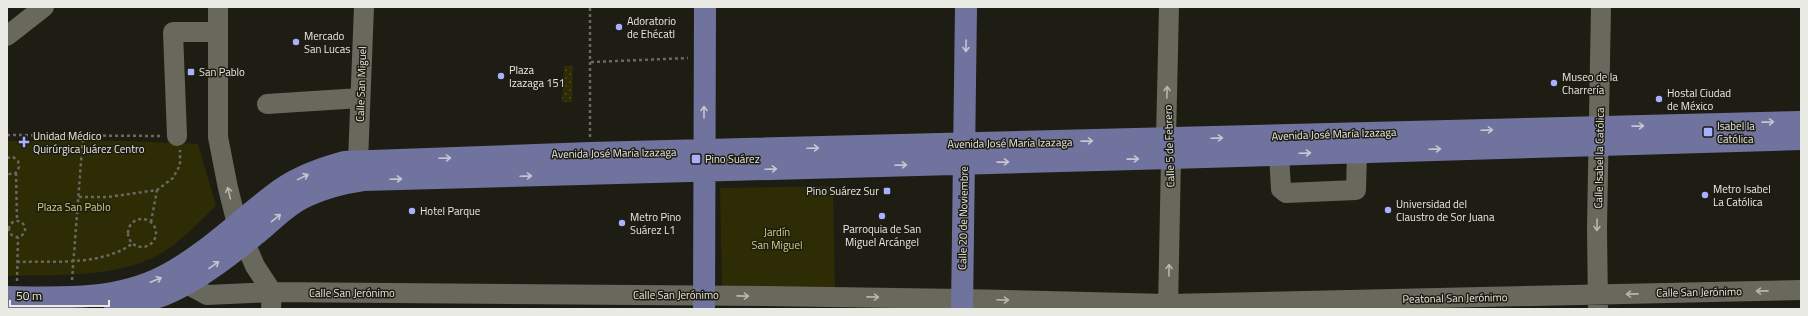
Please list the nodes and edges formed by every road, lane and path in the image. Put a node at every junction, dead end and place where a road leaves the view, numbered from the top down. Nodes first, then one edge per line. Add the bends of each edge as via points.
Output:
1 (44, 7) edge
2 (218, 7) edge
3 (364, 7) edge
4 (590, 7) edge
5 (705, 7) edge
6 (966, 7) edge
7 (1169, 7) edge
8 (1601, 7) edge
9 (218, 32) junction
10 (7, 36) edge
11 (693, 58) dead end
12 (591, 62) junction
13 (360, 98) junction
14 (267, 104) dead end
15 (1801, 122) edge
16 (7, 135) edge
17 (1599, 135) junction
18 (83, 136) junction
19 (177, 136) junction
20 (1801, 139) edge
21 (1169, 149) junction
22 (1357, 151) junction
23 (590, 153) junction
24 (964, 154) junction
25 (1279, 154) junction
26 (7, 158) edge
27 (358, 161) junction
28 (704, 161) junction
29 (7, 172) edge
30 (16, 173) junction
31 (157, 190) junction
32 (79, 197) junction
33 (17, 220) junction
34 (151, 222) junction
35 (241, 233) junction
36 (18, 238) junction
37 (132, 244) junction
38 (74, 261) junction
39 (17, 262) junction
40 (189, 282) junction
41 (1801, 290) edge
42 (12, 297) edge
43 (71, 297) junction
44 (271, 301) edge
45 (704, 302) edge
46 (1598, 302) edge
47 (962, 304) edge
48 (1168, 307) edge
49 (115, 309) edge

1 - 10 street
2 - 9 street
3 - 13 street, Calle San Miguel
4 - 12 path
28 -> 5 main road
6 -> 24 main road, Calle 20 de Noviembre
21 -> 7 street, Calle 5 de Febrero
8 - 17 street, Calle Isabel la Católica
9 - 19 street via 173,32
35 -> 9 street via 228,188 218,137
11 - 12 path
12 - 23 path
13 - 14 street
13 - 27 street, Calle San Miguel
17 -> 15 main road, Avenida José María Izazaga
16 - 18 path
17 - 20 main road, Avenida José María Izazaga
21 -> 17 main road, Avenida José María Izazaga
22 -> 17 main road, Avenida José María Izazaga
17 -> 46 street, Calle Isabel la Católica
18 - 19 path
18 - 32 path
19 - 31 path via 180,166 173,178
24 -> 21 main road, Avenida José María Izazaga
21 - 25 main road, Avenida José María Izazaga
48 -> 21 street, Calle 5 de Febrero
25 -> 22 main road, Avenida José María Izazaga
22 - 25 street via 1356,190 1286,193 1281,189
27 -> 23 main road, Avenida José María Izazaga
23 - 28 main road, Avenida José María Izazaga
28 -> 24 main road, Avenida José María Izazaga
24 - 47 main road, Calle 20 de Noviembre
26 - 30 path via 13,157 18,161 20,167
35 -> 27 main road, Avenida José María Izazaga via 281,189 328,166
35 -> 28 main road, Avenida José María Izazaga via 320,190 349,182
28 - 45 main road
29 - 30 path
30 - 33 path
31 - 32 path via 108,197
31 - 34 path
32 - 38 path
33 - 36 path via 11,223 9,230 12,236
33 - 36 path via 23,222 26,228 24,235
34 - 37 path via 156,232 153,242 143,247
34 - 37 path via 141,218 131,223 127,234
40 -> 35 main road
43 -> 35 main road via 125,291 163,277
35 - 44 street
36 - 39 path
37 - 38 path via 120,252 95,259
38 - 39 path
38 - 43 path
39 - 42 path
40 - 44 street, Calle San Jerónimo via 207,295
40 - 49 main road via 152,300
41 -> 46 street, Calle San Jerónimo
42 - 43 main road
44 - 45 street, Calle San Jerónimo
45 -> 47 street, Calle San Jerónimo
46 - 48 street, Peatonal San Jerónimo
47 -> 48 street, Calle San Jerónimo

